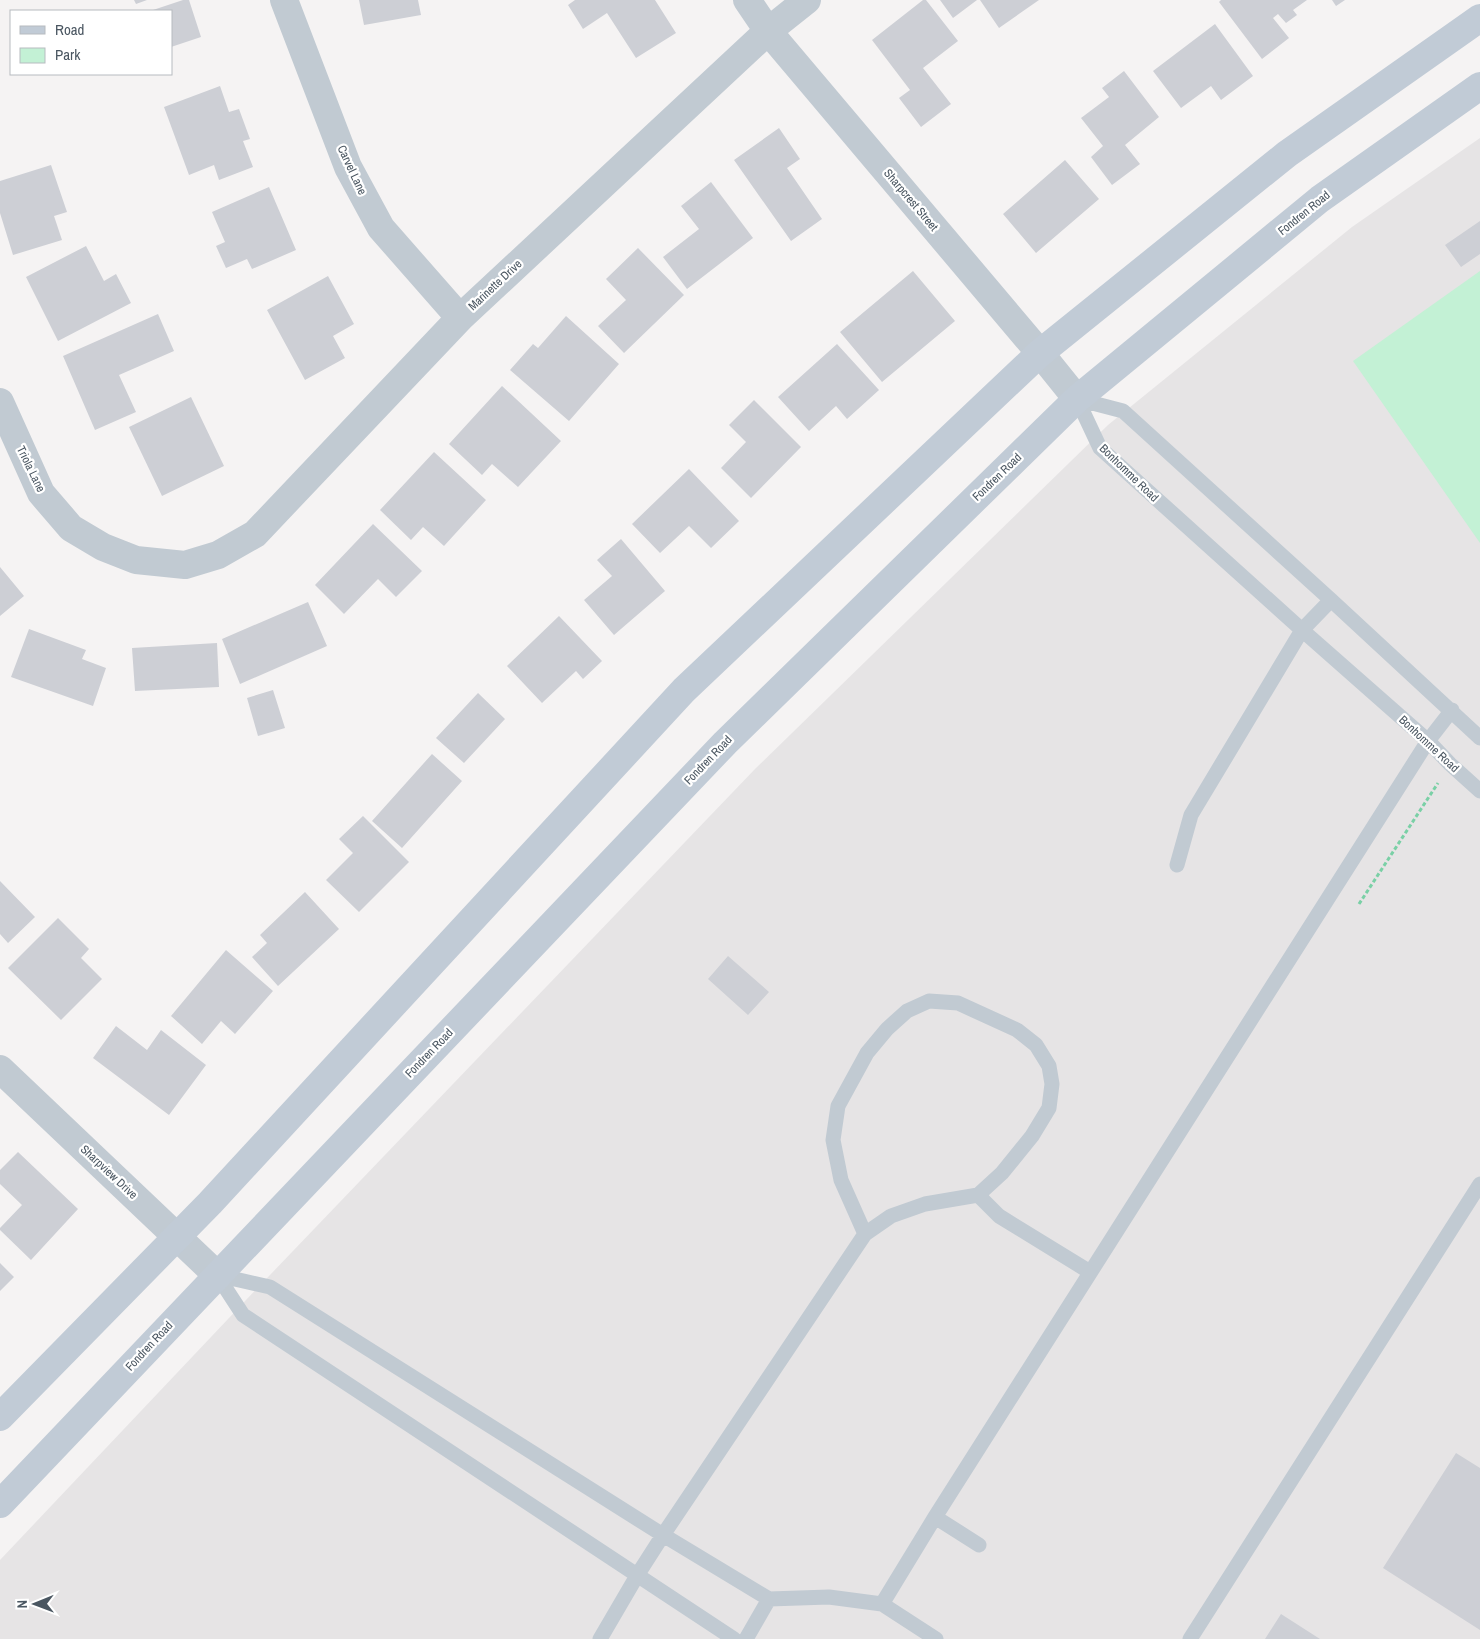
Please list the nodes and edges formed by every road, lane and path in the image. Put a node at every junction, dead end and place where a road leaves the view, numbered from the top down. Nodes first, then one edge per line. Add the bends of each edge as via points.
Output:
1 (284, 0) edge
2 (747, 0) edge
3 (807, 0) edge
4 (1480, 18) edge
5 (768, 31) junction
6 (1480, 86) edge
7 (460, 318) junction
8 (1040, 353) junction
9 (1077, 399) junction
10 (0, 402) edge
11 (185, 565) joint
12 (1331, 600) junction
13 (1302, 630) junction
14 (1452, 710) junction
15 (1480, 738) edge
16 (1428, 741) junction
17 (1450, 764) junction
18 (1480, 791) edge
19 (1177, 865) dead end
20 (1359, 904) dead end
21 (0, 1069) edge
22 (1480, 1184) edge
23 (978, 1195) junction
24 (865, 1234) junction
25 (178, 1237) junction
26 (1090, 1272) junction
27 (217, 1275) junction
28 (0, 1417) edge
29 (0, 1504) edge
30 (935, 1517) junction
31 (663, 1535) junction
32 (979, 1545) dead end
33 (638, 1574) junction
34 (769, 1599) junction
35 (882, 1604) junction
36 (600, 1639) edge
37 (734, 1639) edge
38 (746, 1639) edge
39 (936, 1639) edge
40 (1190, 1639) edge

1 - 7 street, Carvel Lane via 348,166 381,228
2 - 5 street, Sharpcrest Street
3 - 5 street, Marinette Drive
4 - 8 main road via 1287,154
5 - 7 street, Marinette Drive
5 - 8 street, Sharpcrest Street
6 - 9 main road, Fondren Road via 1320,199
7 - 11 street, Marinette Drive via 255,534 218,555
8 - 9 street, Sharpcrest Street
8 - 25 main road via 684,690
9 - 12 lane via 1123,411
9 - 13 lane, Bonhomme Road via 1100,448
9 - 27 main road, Fondren Road via 724,743
10 - 11 street, Triola Lane via 41,492 71,528 102,547 136,560
12 - 13 lane
12 - 14 lane
13 - 16 lane, Bonhomme Road
13 - 19 lane via 1191,815
14 - 15 lane
14 - 16 lane
16 - 17 lane, Bonhomme Road
16 - 26 lane
17 - 18 lane, Bonhomme Road
17 - 20 path
21 - 25 street, Sharpview Drive
22 - 40 lane
23 - 24 lane via 925,1204 891,1216
23 - 24 lane via 1002,1173 1032,1136 1049,1108 1052,1084 1049,1066 1036,1045 1017,1030 958,1003 929,1001 906,1011 887,1029 867,1053 838,1106 833,1140 840,1180
23 - 26 lane via 999,1216
24 - 31 lane
25 - 27 street, Sharpview Drive
25 - 28 main road
26 - 30 lane
27 - 29 main road, Fondren Road
27 - 31 lane via 270,1287
27 - 33 lane via 243,1315
30 - 32 lane
30 - 35 lane
31 - 33 lane
31 - 34 lane
33 - 36 lane
33 - 37 lane
34 - 35 lane via 829,1597
34 - 38 lane
35 - 39 lane

